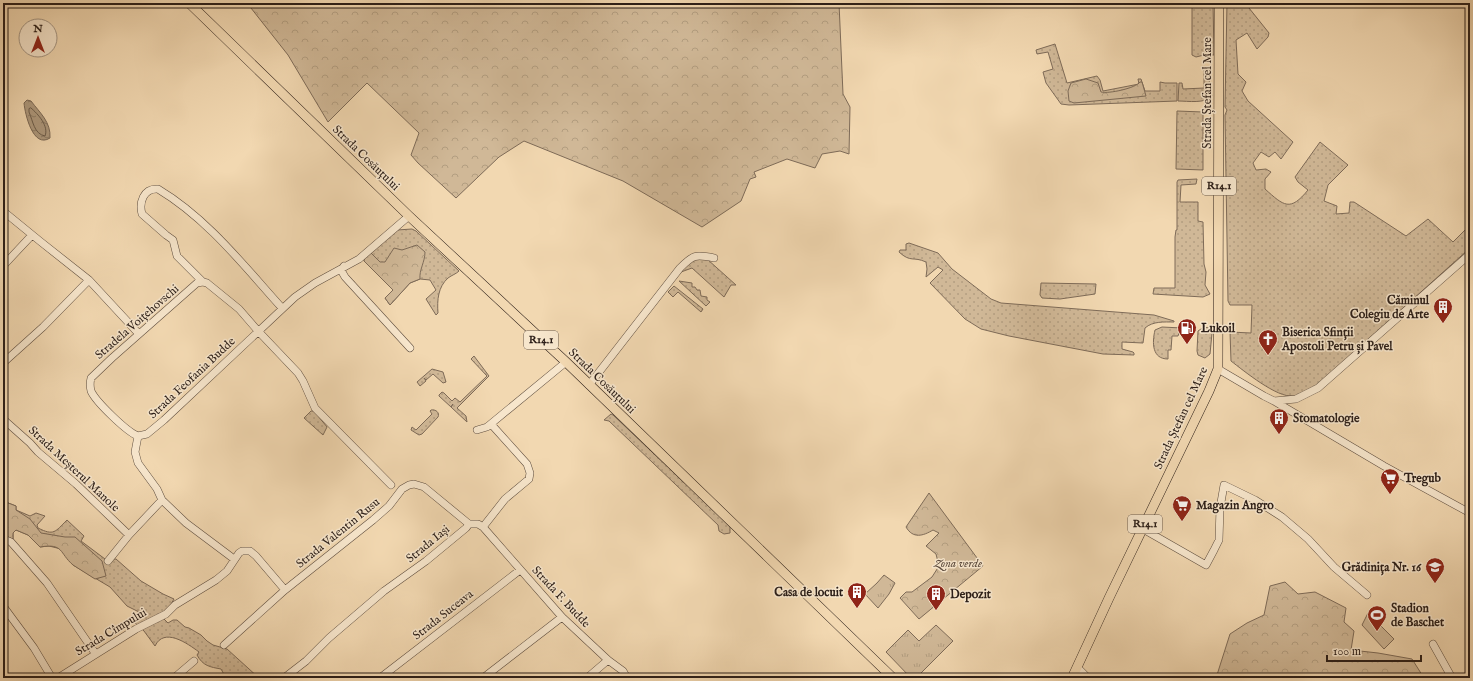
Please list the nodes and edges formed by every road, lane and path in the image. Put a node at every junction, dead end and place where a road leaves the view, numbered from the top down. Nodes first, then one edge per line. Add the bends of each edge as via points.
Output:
1 (189, 3) edge
2 (1219, 3) edge
3 (3, 210) edge
4 (409, 216) junction
5 (32, 235) junction
6 (1470, 254) edge
7 (714, 258) dead end
8 (3, 266) edge
9 (344, 266) junction
10 (89, 280) junction
11 (203, 282) junction
12 (282, 308) junction
13 (259, 332) junction
14 (139, 334) junction
15 (410, 348) dead end
16 (566, 362) junction
17 (3, 363) edge
18 (1218, 369) junction
19 (589, 385) junction
20 (1274, 400) junction
21 (3, 419) edge
22 (491, 424) junction
23 (477, 430) dead end
24 (138, 436) junction
25 (391, 485) dead end
26 (162, 500) junction
27 (1470, 513) edge
28 (469, 524) junction
29 (483, 527) junction
30 (1143, 528) junction
31 (129, 535) junction
32 (3, 540) edge
33 (234, 559) junction
34 (108, 561) dead end
35 (520, 570) junction
36 (285, 590) junction
37 (1368, 595) dead end
38 (3, 606) edge
39 (562, 617) junction
40 (1433, 644) dead end
41 (224, 645) dead end
42 (95, 653) junction
43 (608, 660) junction
44 (194, 661) dead end
45 (1078, 668) junction
46 (52, 678) edge
47 (58, 678) edge
48 (174, 678) edge
49 (284, 678) edge
50 (380, 678) edge
51 (483, 678) edge
52 (587, 678) edge
53 (627, 678) edge
54 (892, 678) edge
55 (1072, 678) edge
56 (1088, 678) edge
57 (1452, 678) edge

1 - 4 main road, Strada Cosăuțului / R14.1
2 - 18 main road, Strada Ștefan cel Mare / R14.1
3 - 5 street
4 - 9 street, Strada Feofania Budde via 358,259
4 - 16 main road, Strada Cosăuțului / R14.1
5 - 8 street
5 - 10 street
6 - 20 street via 1318,388 1296,399
7 - 19 street via 702,255 691,257 680,268
9 - 12 street, Strada Feofania Budde via 305,290
9 - 15 street via 341,270 345,277
10 - 14 street
10 - 17 street
11 - 12 street via 177,256 173,240 142,214 141,202 149,191 158,189 199,219
11 - 13 street via 207,282 229,300
11 - 14 street, Stradela Voițehovschi via 197,283
12 - 13 street, Strada Feofania Budde
13 - 24 street, Strada Feofania Budde via 164,420 147,434
13 - 25 street via 298,373 315,408
14 - 24 street, Stradela Voițehovschi via 95,374 90,382 91,391 96,398 127,429
16 - 19 main road, Strada Cosăuțului / R14.1
16 - 22 street
18 - 20 street
18 - 30 main road, Strada Ștefan cel Mare / R14.1
19 - 54 main road, Strada Cosăuțului / R14.1
20 - 27 street via 1384,466
21 - 31 street, Strada Meșterul Manole
22 - 23 street
22 - 29 street via 527,464 530,473 529,479 505,499
24 - 26 street via 135,452 138,463
26 - 31 street
26 - 33 street via 186,523
28 - 29 street
28 - 36 street, Strada Valentin Rusu via 424,487 419,484 409,485 402,489 389,506 373,520
28 - 49 street, Strada Iași via 426,561 384,591
29 - 35 street, Strada F. Budde
30 - 37 street via 1206,565 1219,540 1224,485 1282,517 1308,539 1334,567
30 - 45 main road, Strada Ștefan cel Mare / R14.1
31 - 34 street
32 - 42 street via 11,542 47,583
33 - 36 street via 242,551 250,551
33 - 42 street, Strada Cîmpului via 216,580 175,605 166,614
35 - 39 street, Strada F. Budde
35 - 50 street, Strada Suceava
36 - 41 street, Strada Valentin Rusu
38 - 46 street via 30,642
39 - 43 street, Strada F. Budde
39 - 51 street
40 - 57 street
42 - 47 street, Strada Cîmpului
43 - 52 street
43 - 53 street, Strada F. Budde via 623,671
44 - 48 street
45 - 55 main road, Strada Ștefan cel Mare / R14.1
45 - 56 street

